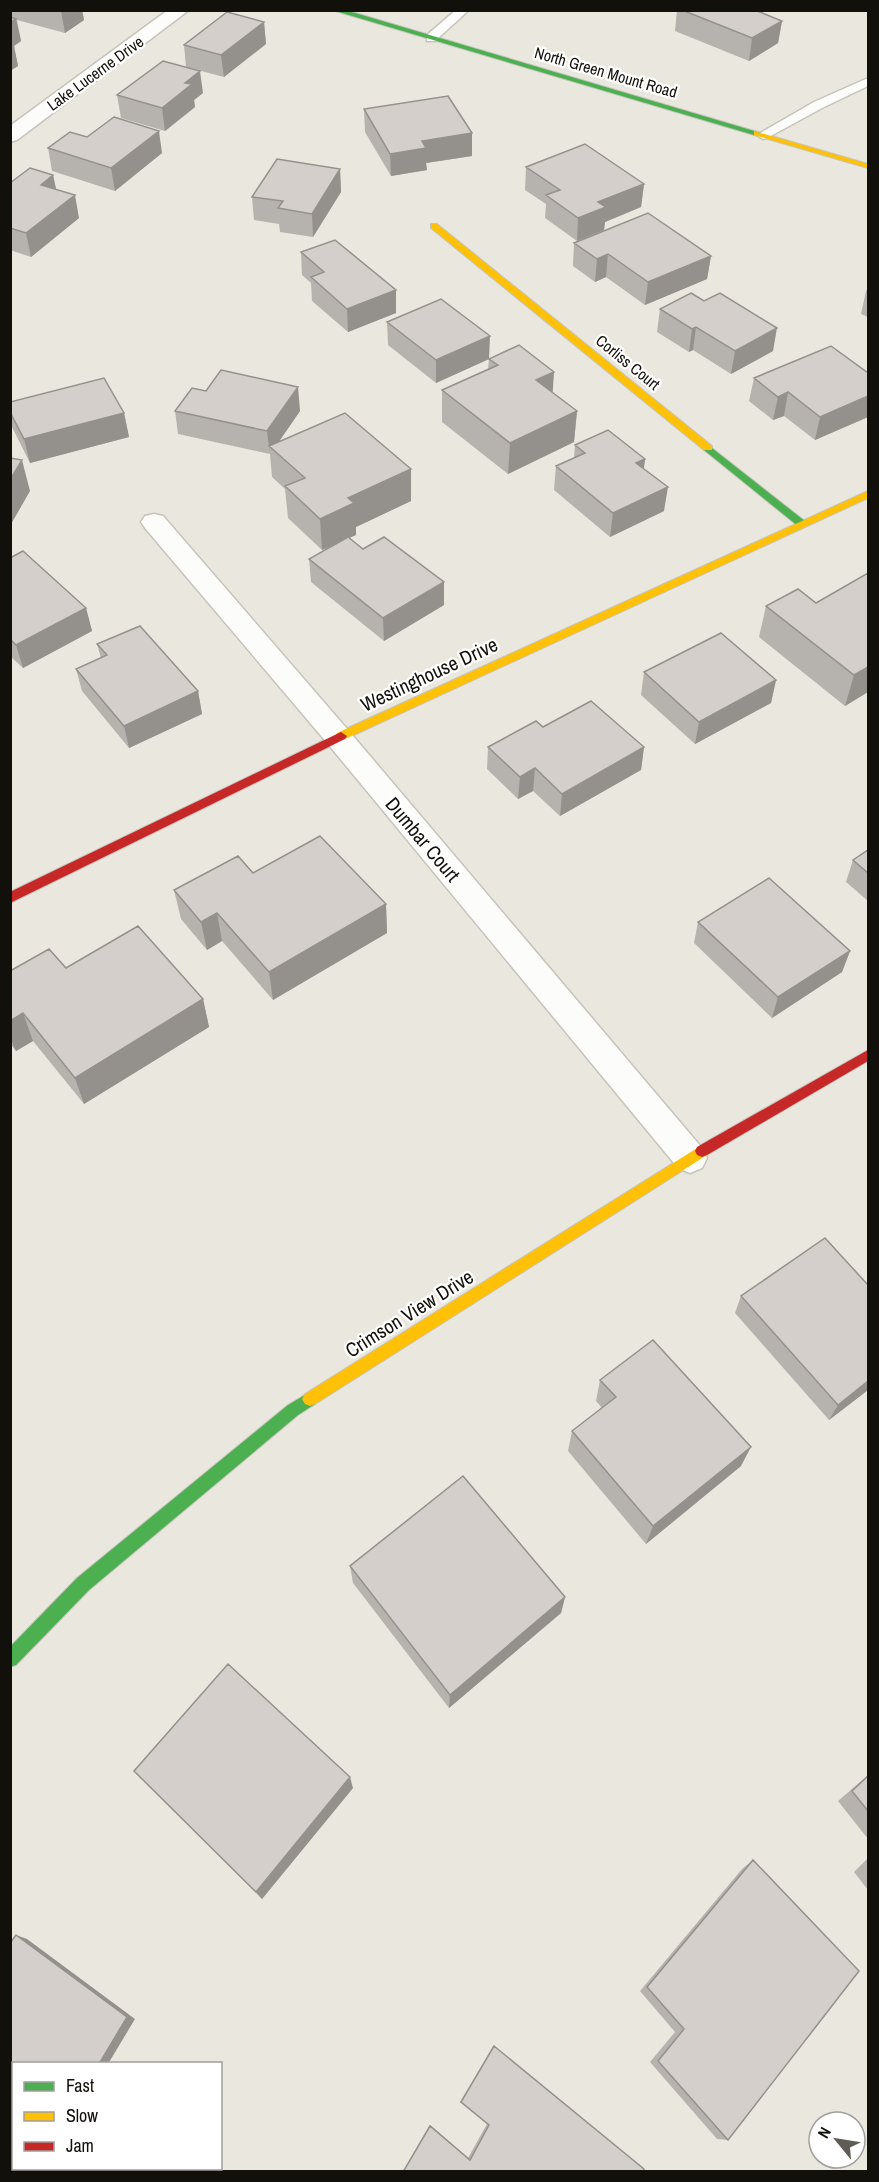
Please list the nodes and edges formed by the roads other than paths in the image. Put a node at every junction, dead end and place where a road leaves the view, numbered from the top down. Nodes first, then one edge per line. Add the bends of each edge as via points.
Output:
1 (180, 10) edge
2 (335, 10) edge
3 (464, 10) edge
4 (431, 38) junction
5 (868, 82) edge
6 (763, 135) junction
7 (10, 136) edge
8 (868, 166) edge
9 (434, 226) dead end
10 (868, 494) edge
11 (154, 522) dead end
12 (802, 524) junction
13 (338, 737) junction
14 (10, 898) edge
15 (868, 1055) edge
16 (690, 1158) junction
17 (10, 1659) edge

1 - 7 street, Lake Lucerne Drive
2 - 4 street, North Green Mount Road
3 - 4 lane
4 - 6 street, North Green Mount Road
5 - 6 lane
6 - 8 street, North Green Mount Road
9 - 12 street, Corliss Court
10 - 12 street, Westinghouse Drive
11 - 13 street, Dumbar Court
12 - 13 street, Westinghouse Drive
13 - 14 street, Westinghouse Drive
13 - 16 street, Dumbar Court
15 - 16 street, Crimson View Drive
16 - 17 street, Crimson View Drive via 293,1410 83,1584

